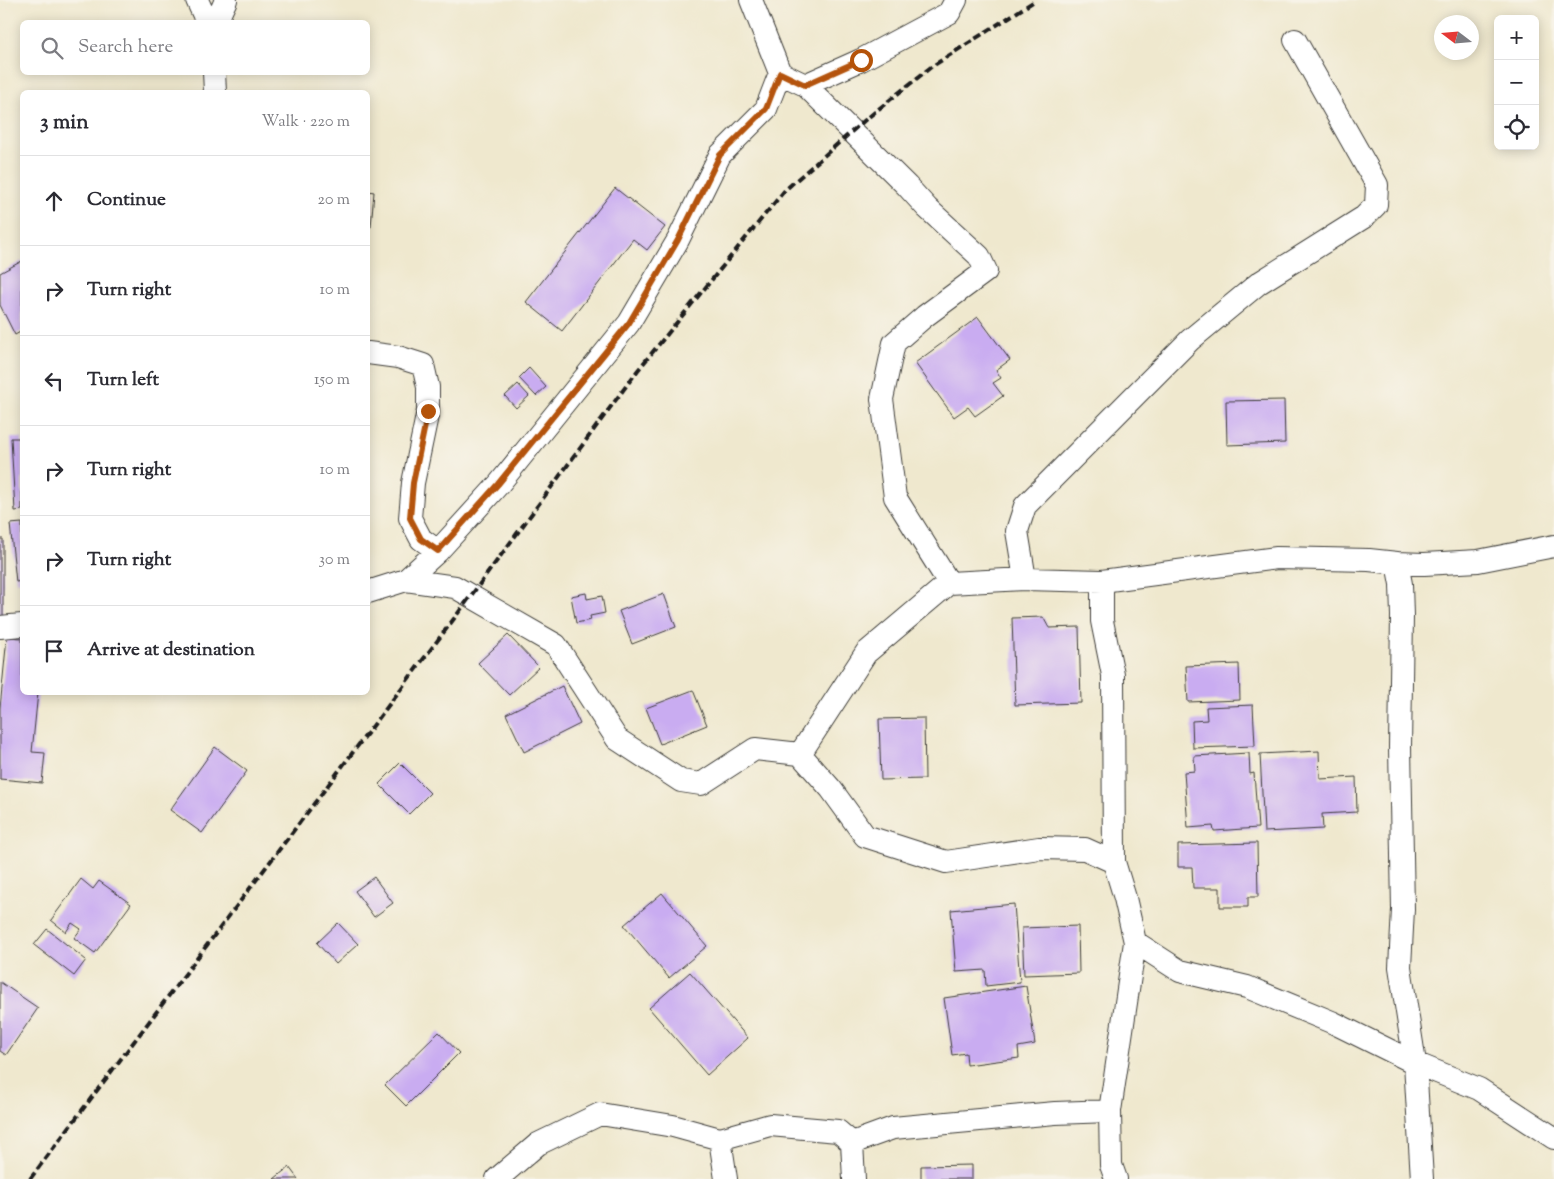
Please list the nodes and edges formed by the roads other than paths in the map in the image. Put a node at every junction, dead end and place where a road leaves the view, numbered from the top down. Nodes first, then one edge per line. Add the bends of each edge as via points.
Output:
1 (196, 0) edge
2 (226, 0) edge
3 (750, 0) edge
4 (956, 0) edge
5 (206, 20) edge
6 (217, 20) edge
7 (1296, 40) dead end
8 (780, 73) junction
9 (214, 75) edge
10 (805, 85) junction
11 (215, 90) edge
12 (370, 353) edge
13 (1554, 546) edge
14 (438, 551) junction
15 (1397, 563) junction
16 (1026, 579) junction
17 (406, 580) junction
18 (1102, 582) junction
19 (949, 583) junction
20 (370, 591) edge
21 (20, 625) edge
22 (0, 627) edge
23 (800, 754) junction
24 (1114, 862) junction
25 (1135, 942) junction
26 (1415, 1062) junction
27 (1110, 1111) junction
28 (720, 1138) junction
29 (1554, 1138) edge
30 (852, 1143) junction
31 (497, 1179) edge
32 (726, 1179) edge
33 (854, 1179) edge
34 (1116, 1179) edge
35 (1422, 1179) edge

1 - 5 street
2 - 6 street
3 - 8 street
4 - 10 street via 949,12 861,60
7 - 16 street via 1377,185 1376,205 1364,217 1259,283 1190,340 1025,506 1017,530
8 - 10 street
8 - 14 street via 766,109 720,155 678,240 629,323 498,484
9 - 11 street
10 - 19 street via 979,256 986,271 894,343 882,399 895,497
12 - 14 street via 423,365 428,411 413,483 410,518 421,539
13 - 15 street via 1478,561
14 - 17 street
15 - 18 street via 1277,558
15 - 26 street via 1402,616 1400,967
16 - 18 street
16 - 19 street
17 - 20 street
17 - 23 street via 455,587 556,645 617,739 681,781 701,784 755,749
18 - 24 street via 1102,621 1113,675
19 - 23 street via 866,653
21 - 22 street
23 - 24 street via 831,789 865,836 946,862 1039,848 1084,849
24 - 25 street
25 - 26 street via 1180,972 1246,987 1334,1023
25 - 27 street
26 - 29 street via 1479,1089
26 - 35 street
27 - 30 street via 893,1128
27 - 34 street via 1111,1165
28 - 30 street via 770,1126 838,1131
28 - 31 street via 673,1126 600,1114 538,1144
28 - 32 street
30 - 33 street

